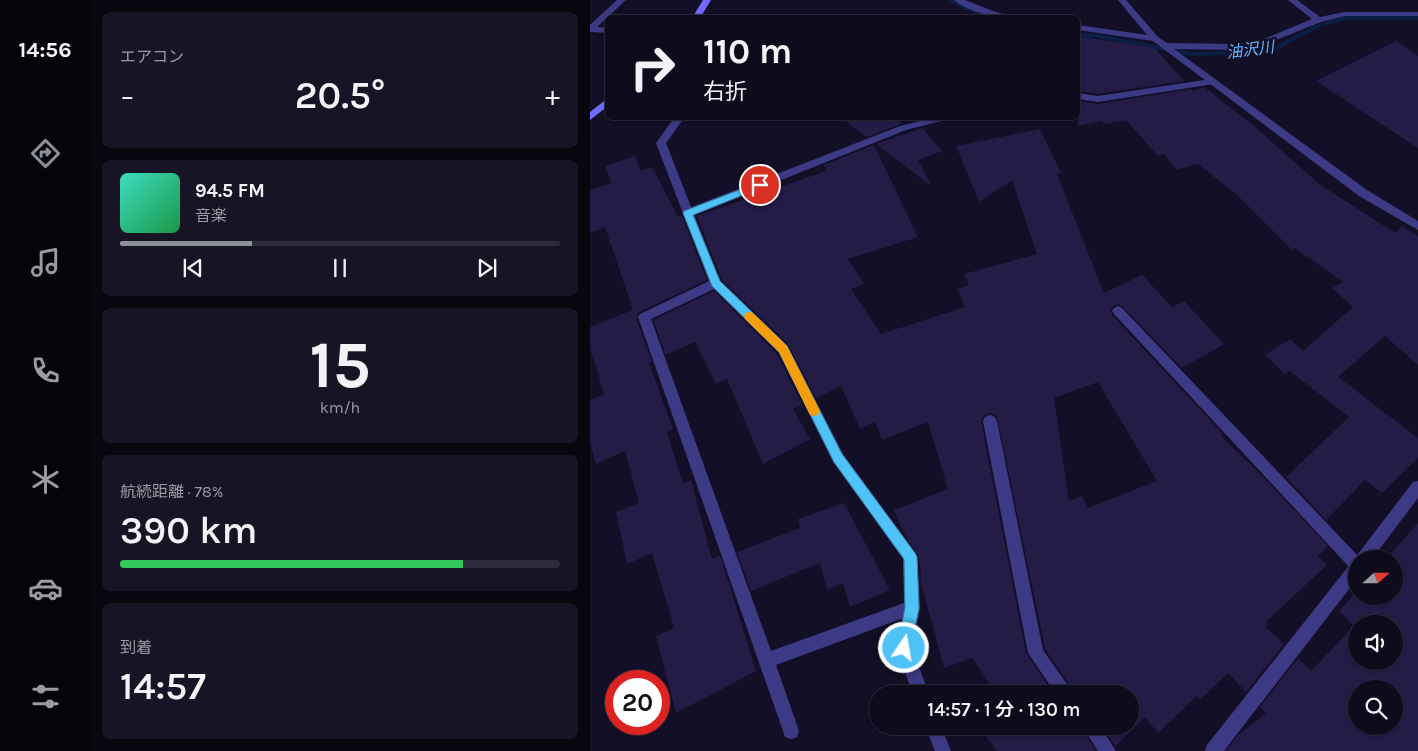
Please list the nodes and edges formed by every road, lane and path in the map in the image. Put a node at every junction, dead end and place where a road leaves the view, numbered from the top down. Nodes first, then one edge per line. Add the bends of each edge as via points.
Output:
1 (622, 0) edge
2 (707, 0) edge
3 (958, 0) edge
4 (1122, 0) edge
5 (1292, 0) edge
6 (1418, 14) edge
7 (605, 15) edge
8 (605, 15) edge
9 (698, 15) edge
10 (999, 15) edge
11 (1318, 20) junction
12 (1080, 28) edge
13 (590, 29) edge
14 (605, 31) edge
15 (1155, 39) junction
16 (1167, 49) junction
17 (1212, 82) junction
18 (1080, 96) edge
19 (605, 104) edge
20 (590, 117) edge
21 (677, 120) edge
22 (934, 120) edge
23 (688, 213) junction
24 (1418, 226) edge
25 (715, 284) junction
26 (1118, 311) dead end
27 (990, 421) dead end
28 (1418, 487) edge
29 (1370, 550) edge
30 (1348, 555) edge
31 (1348, 578) edge
32 (912, 608) junction
33 (766, 661) junction
34 (918, 685) edge
35 (1059, 685) edge
36 (791, 731) dead end
37 (936, 735) edge
38 (1096, 735) edge
39 (942, 751) edge
40 (1108, 751) edge
41 (1213, 751) edge

1 - 7 street
2 - 9 street
3 - 10 street
4 - 15 street
5 - 11 street
6 - 11 street via 1345,14
8 - 13 street
11 - 16 street via 1261,43 1235,48
12 - 15 street
13 - 14 street
15 - 16 street
16 - 17 street
17 - 18 street via 1098,99
17 - 24 street via 1363,193
19 - 20 street
21 - 23 street via 661,143
22 - 23 street via 904,128
23 - 25 street
25 - 32 street via 783,349 838,458 910,557
25 - 33 street via 644,317
26 - 30 street
27 - 35 street via 1036,653
28 - 29 street
31 - 41 street
32 - 33 street
32 - 34 street via 904,648
33 - 36 street
37 - 39 street
38 - 40 street

